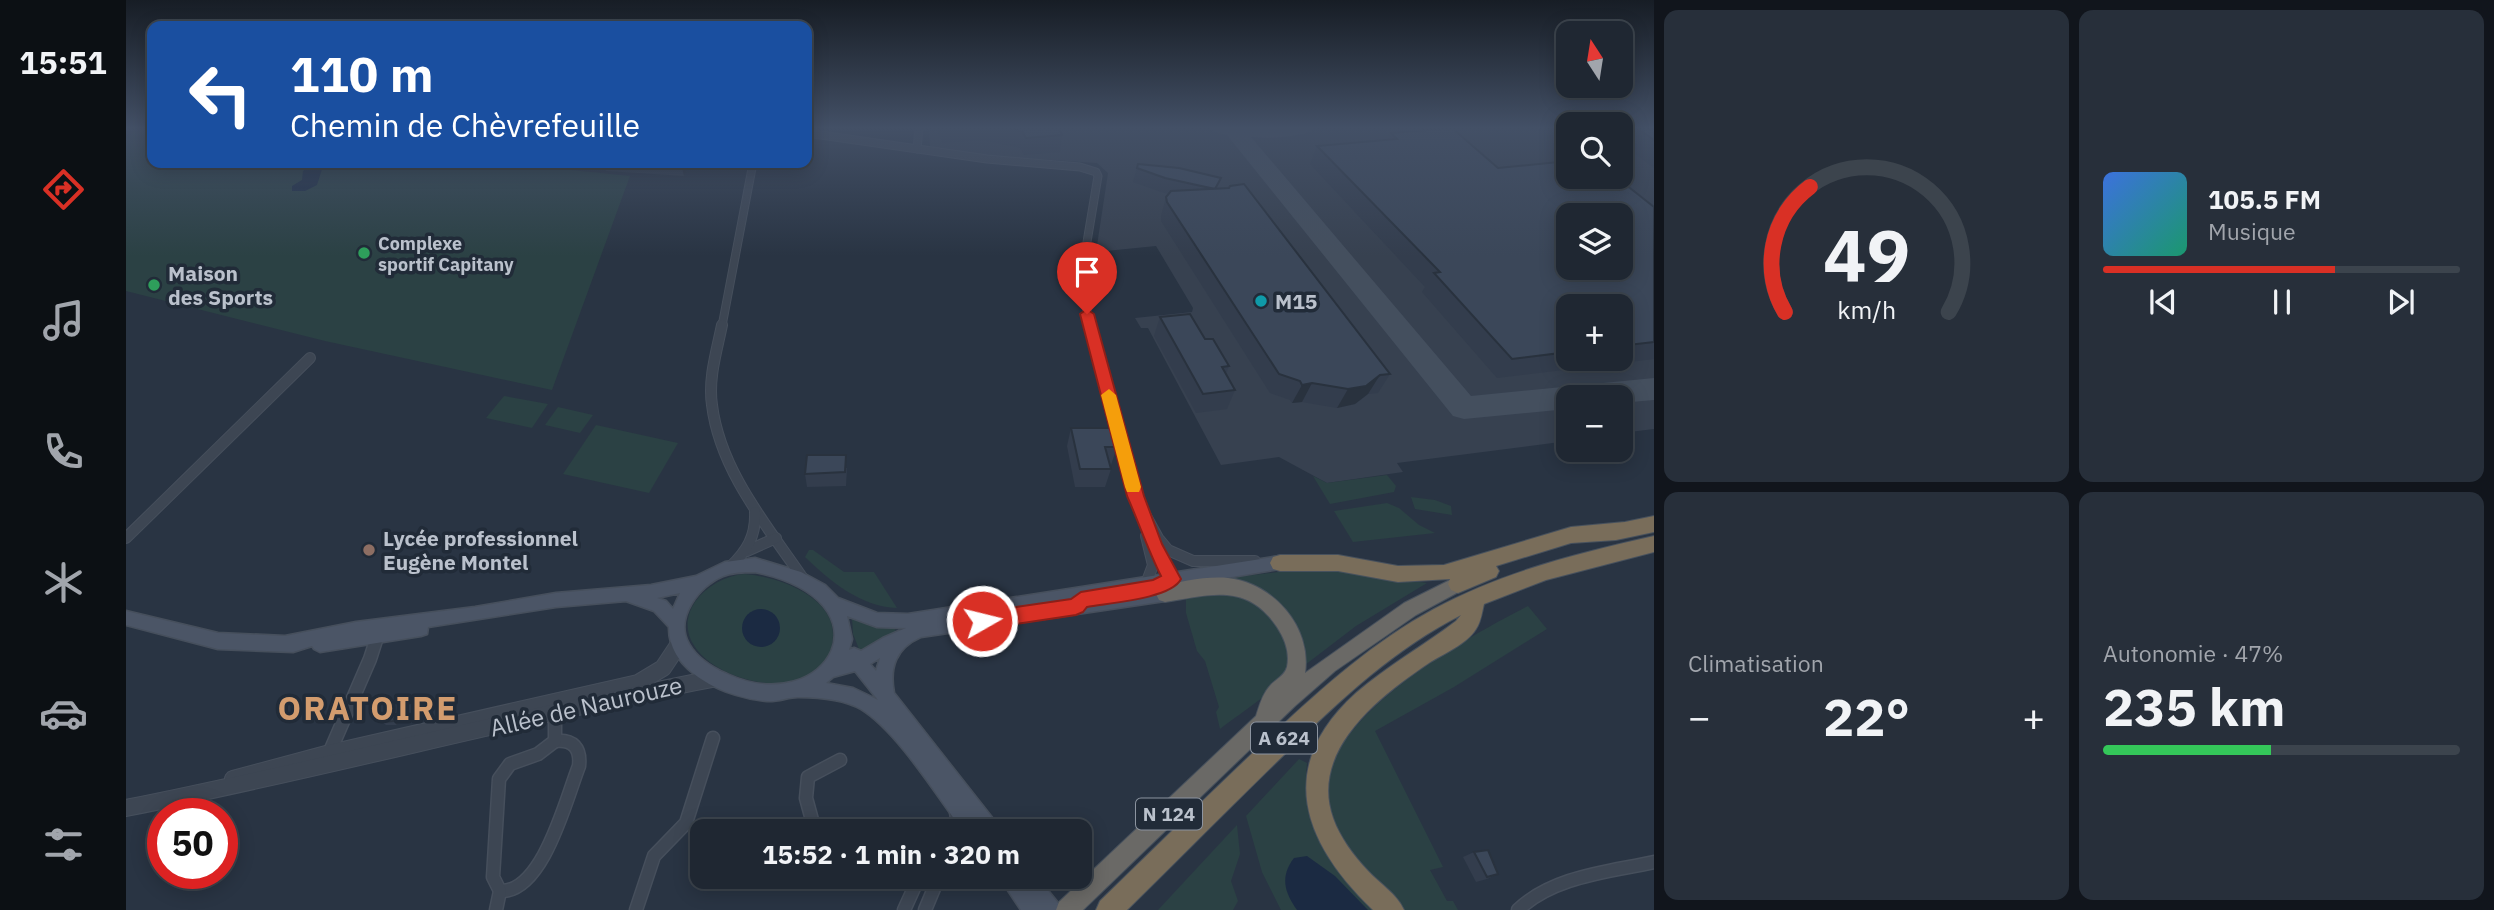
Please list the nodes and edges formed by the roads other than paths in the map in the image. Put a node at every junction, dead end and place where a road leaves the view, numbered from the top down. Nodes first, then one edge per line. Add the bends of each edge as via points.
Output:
1 (752, 170) edge
2 (1089, 170) edge
3 (310, 358) dead end
4 (755, 508) junction
5 (1142, 511) junction
6 (1148, 522) junction
7 (1654, 524) edge
8 (1626, 530) junction
9 (126, 538) edge
10 (776, 538) junction
11 (1654, 544) edge
12 (747, 551) junction
13 (1280, 563) junction
14 (730, 567) junction
15 (804, 580) junction
16 (699, 582) junction
17 (1147, 582) junction
18 (1169, 586) junction
19 (1467, 591) junction
20 (626, 594) junction
21 (834, 604) junction
22 (126, 618) edge
23 (677, 624) junction
24 (379, 632) junction
25 (903, 637) junction
26 (679, 644) junction
27 (844, 644) junction
28 (858, 662) junction
29 (830, 670) junction
30 (717, 678) junction
31 (791, 690) junction
32 (889, 701) junction
33 (555, 708) junction
34 (1262, 723) junction
35 (908, 734) junction
36 (713, 738) dead end
37 (555, 741) junction
38 (330, 753) junction
39 (840, 760) dead end
40 (316, 769) junction
41 (167, 798) joint
42 (951, 798) junction
43 (147, 803) edge
44 (126, 808) edge
45 (811, 819) edge
46 (956, 819) edge
47 (966, 819) edge
48 (980, 819) edge
49 (1654, 862) edge
50 (914, 889) edge
51 (934, 889) edge
52 (1018, 889) edge
53 (1034, 889) edge
54 (500, 891) junction
55 (1070, 907) edge
56 (1112, 907) edge
57 (496, 910) edge
58 (636, 910) edge
59 (904, 910) edge
60 (925, 910) edge
61 (1034, 910) edge
62 (1051, 910) edge
63 (1391, 910) edge
64 (1518, 910) edge

1 - 4 street via 711,393 719,439
2 - 5 street via 1098,174 1080,284
3 - 9 street
4 - 10 street
4 - 12 street via 756,526
5 - 6 street
5 - 17 street via 1153,565
6 - 13 street via 1181,560
6 - 18 street
7 - 8 highway, A 624
8 - 13 highway via 1571,535 1444,573 1398,574 1338,562
8 - 19 highway, A 624 via 1521,558
10 - 12 street
10 - 15 street
11 - 19 highway, A 624
12 - 14 street
13 - 18 main road
14 - 15 main road via 768,567
14 - 16 main road
15 - 21 main road
16 - 20 main road
16 - 23 main road via 683,603
17 - 18 main road
17 - 21 main road via 898,621 877,620
18 - 25 main road via 1076,607 935,627
18 - 34 highway via 1235,587 1263,601 1281,618 1295,642 1297,664 1294,677 1275,695
19 - 34 highway, N 124 via 1410,609 1328,665
19 - 56 highway, A 624 via 1441,615 1342,685
19 - 63 highway via 1467,624 1376,688 1337,729 1315,776 1320,821 1332,844 1358,879
20 - 23 main road via 660,606
20 - 24 main road via 556,600 475,614 430,628
21 - 27 main road via 842,621
22 - 24 main road via 218,641 308,645
23 - 26 main road
24 - 38 street
25 - 28 main road
25 - 32 main road via 893,647 883,674
26 - 30 main road via 694,663
26 - 33 street, Allée de Naurouze via 667,665 652,678
27 - 28 main road
27 - 29 main road
28 - 29 main road
28 - 32 main road
29 - 31 main road
30 - 31 main road via 754,691
30 - 33 street, Allée de Naurouze
31 - 35 main road via 849,693
32 - 35 main road
33 - 37 street
33 - 38 street, Allée de Naurouze
33 - 40 street, Allée de Naurouze
34 - 55 highway, N 124
35 - 42 main road
35 - 48 main road
36 - 58 street via 686,823 654,856
37 - 54 street via 538,754 510,764 499,779 493,877
37 - 54 street via 577,746 579,766 534,872 519,887
38 - 40 street
38 - 41 street, Allée de Naurouze
39 - 45 street via 808,777 806,799
40 - 41 street, Allée de Naurouze
42 - 46 street
42 - 47 main road
43 - 44 street, Allée de Naurouze
49 - 64 street via 1545,889
50 - 59 street
51 - 60 street
52 - 61 main road
53 - 62 main road
54 - 57 street

